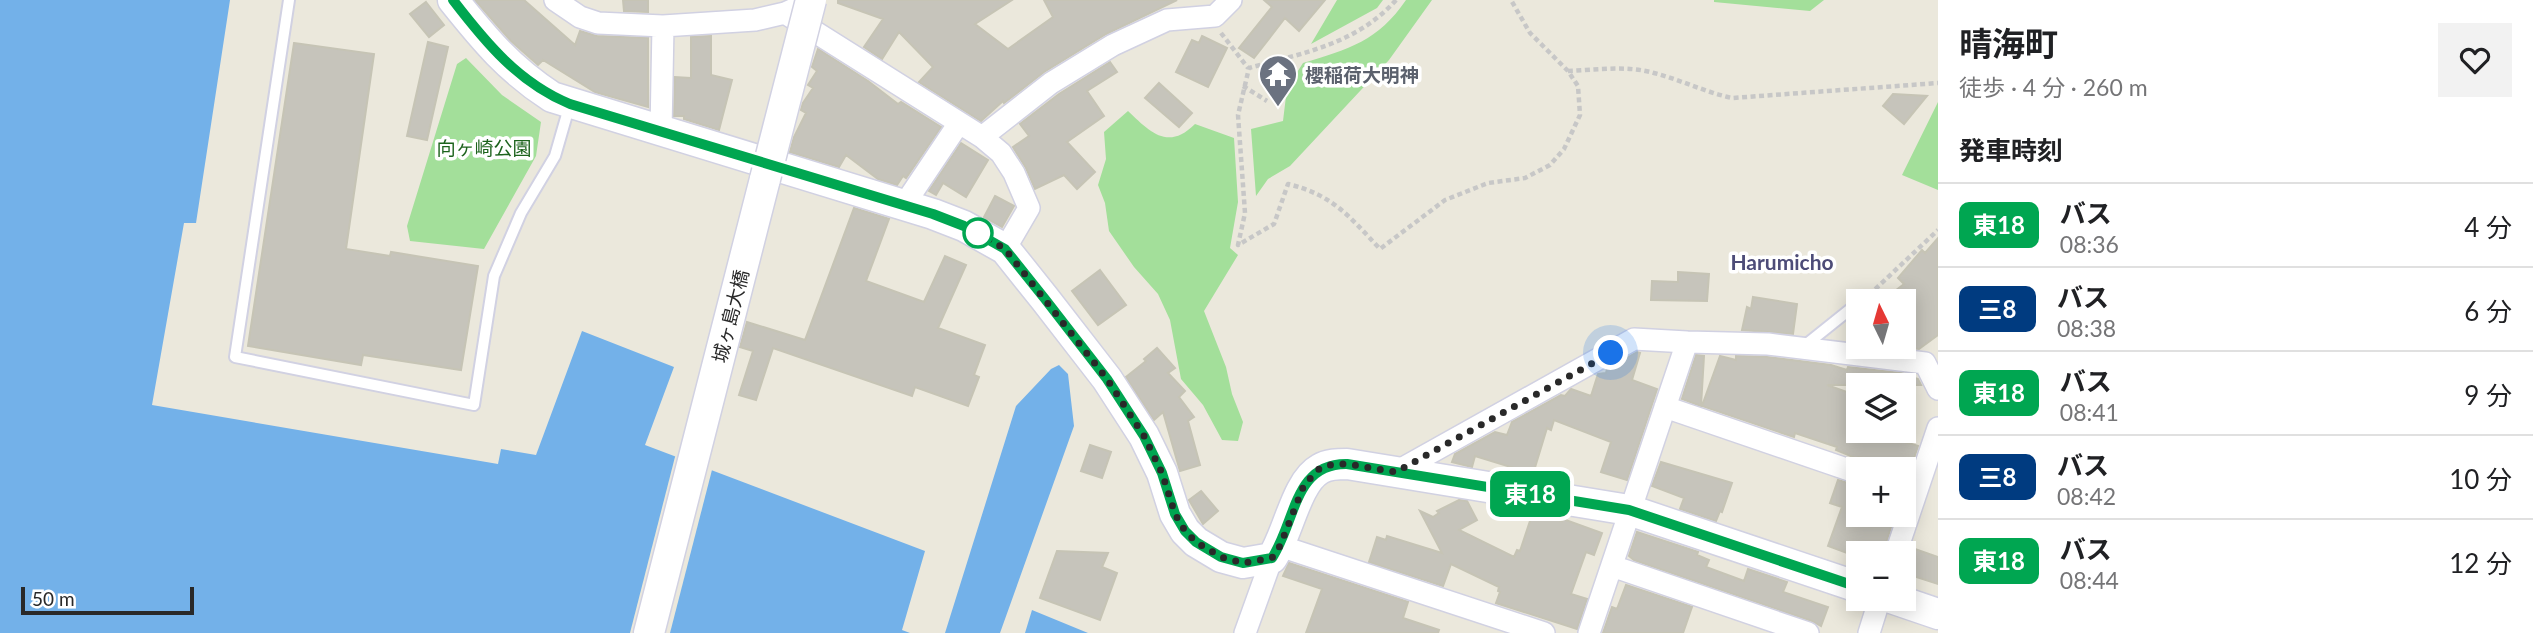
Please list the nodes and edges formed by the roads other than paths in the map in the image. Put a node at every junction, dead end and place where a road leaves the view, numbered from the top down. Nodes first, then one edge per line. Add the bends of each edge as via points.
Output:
1 (289, 0) edge
2 (453, 0) edge
3 (555, 0) edge
4 (1231, 0) edge
5 (803, 4) edge
6 (1192, 8) edge
7 (663, 26) junction
8 (570, 104) junction
9 (959, 123) junction
10 (661, 131) junction
11 (982, 137) junction
12 (904, 205) junction
13 (1005, 249) junction
14 (1846, 313) edge
15 (1688, 342) junction
16 (1801, 348) junction
17 (1938, 389) edge
18 (1665, 407) junction
19 (1938, 428) edge
20 (1846, 469) edge
21 (1396, 472) junction
22 (1916, 478) edge
23 (1629, 510) junction
24 (1276, 552) junction
25 (1612, 566) junction
26 (1846, 583) edge
27 (1916, 607) edge
28 (1876, 611) edge
29 (1938, 614) edge
30 (649, 633) edge
31 (1245, 633) edge
32 (1544, 633) edge
33 (1589, 633) edge
34 (1808, 633) edge
35 (1869, 633) edge

1 - 8 lane via 235,357 474,405 494,276 521,213 555,156
2 - 8 street via 524,79
3 - 7 street via 598,23
4 - 6 street via 1215,16
5 - 7 street via 755,20
5 - 9 street
5 - 30 street, 城ヶ島大橋, bridge
6 - 11 street via 1112,45 1051,83
7 - 10 street
8 - 10 street
9 - 11 street
9 - 12 street
10 - 12 street
11 - 13 street via 1001,153 1029,208
12 - 13 street via 964,226
13 - 24 street via 1107,379 1144,436 1185,531 1221,557 1243,563
14 - 16 lane
15 - 16 street
15 - 18 street
15 - 21 street via 1634,340
16 - 17 street via 1925,363
18 - 20 street
18 - 23 street
19 - 22 street
21 - 23 street
21 - 24 street via 1347,464 1320,468 1304,485
23 - 25 street
23 - 26 street
24 - 31 street
24 - 32 street
25 - 33 street
25 - 34 street
27 - 29 street
28 - 35 street

